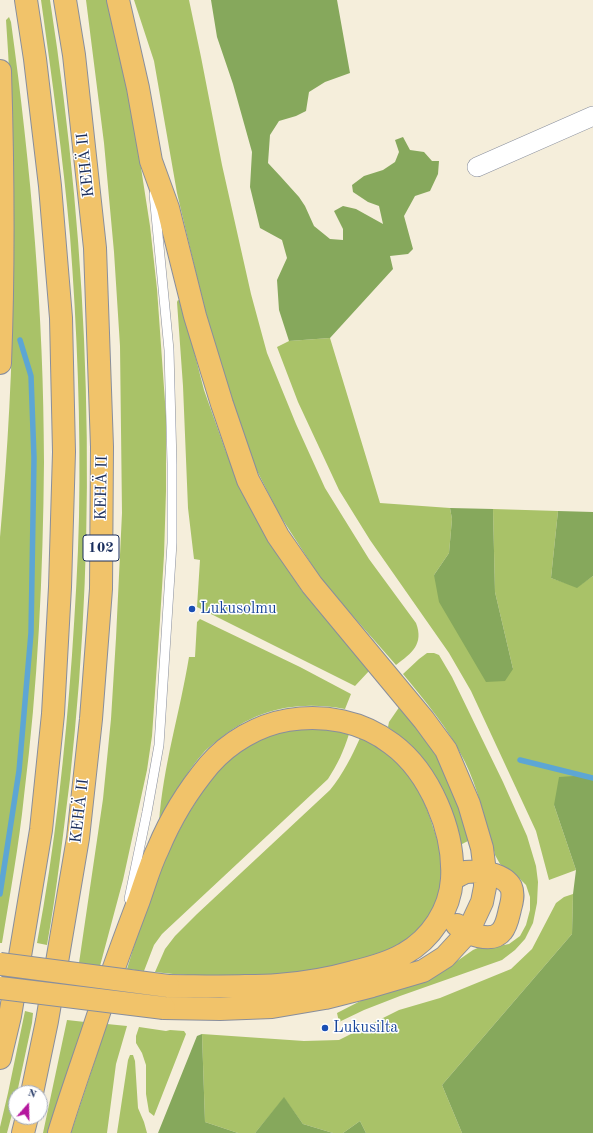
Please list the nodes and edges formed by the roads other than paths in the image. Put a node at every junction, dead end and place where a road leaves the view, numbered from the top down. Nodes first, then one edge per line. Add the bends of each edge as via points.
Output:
1 (26, 0) edge
2 (65, 0) edge
3 (118, 0) edge
4 (0, 71) edge
5 (593, 116) edge
6 (151, 161) junction
7 (477, 167) dead end
8 (0, 363) edge
9 (485, 872) junction
10 (452, 879) junction
11 (446, 908) junction
12 (468, 932) junction
13 (119, 953) junction
14 (0, 964) edge
15 (0, 988) edge
16 (0, 1058) edge
17 (34, 1085) edge
18 (59, 1133) edge

1 - 16 highway, 102 via 50,186 61,318 64,452 52,722 41,830 10,1016
2 - 17 highway, KEHÄ II / 102 via 74,55 94,248 102,447 100,589 91,719 78,838
3 - 6 highway
4 - 8 highway
5 - 7 street
6 - 9 highway via 168,208 195,316 248,480 278,536 312,585 404,695 446,750 469,804 482,848
6 - 13 lane via 169,350 172,543 159,745
9 - 10 highway via 466,872
9 - 12 highway via 482,902
9 - 12 highway via 507,882 511,888 513,897 506,925 501,933 494,936 481,937
10 - 11 highway
10 - 13 highway via 449,840 443,821 432,793 406,755 378,734 340,720 299,718 279,721 242,736 211,764 186,797 158,849
11 - 12 highway via 450,919
11 - 14 highway, bridge via 432,931 419,944 389,962 326,979 275,986 168,986
12 - 15 highway, bridge via 445,957 423,971 332,996 272,1007 164,1008
13 - 18 highway

